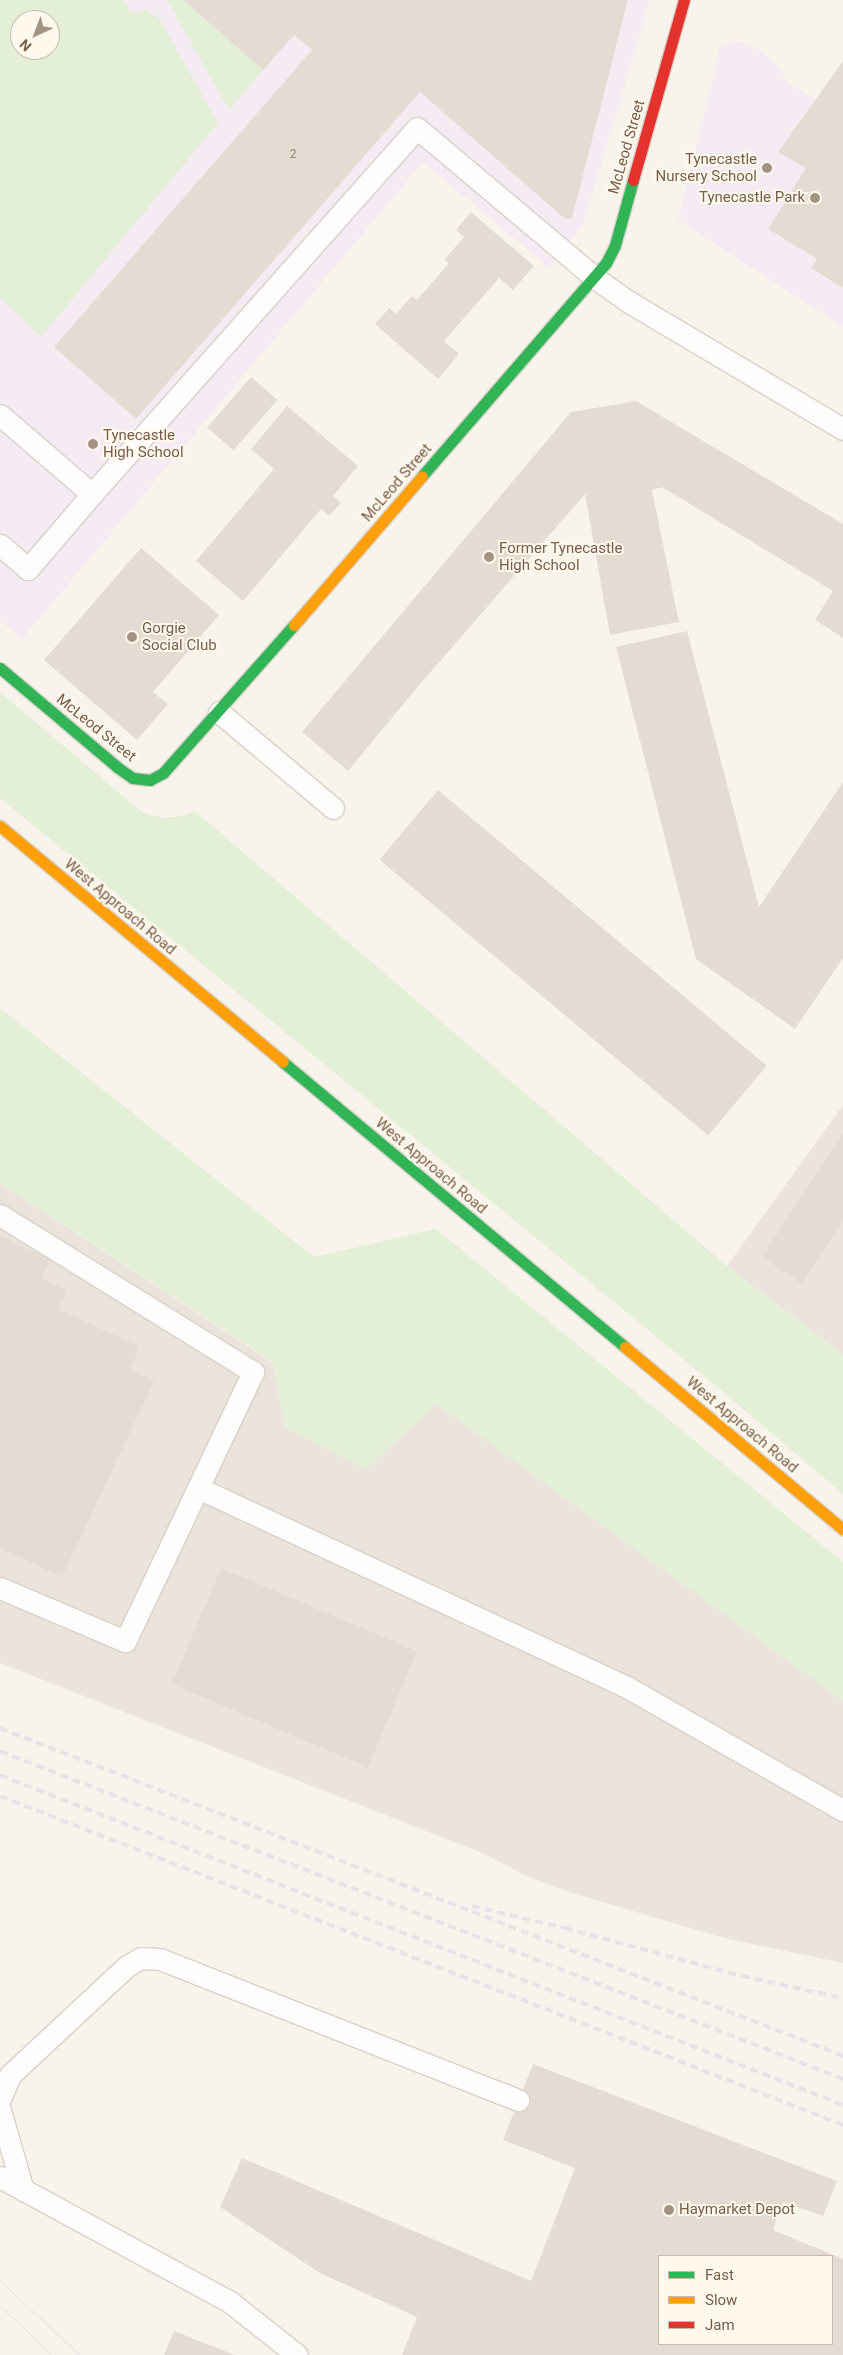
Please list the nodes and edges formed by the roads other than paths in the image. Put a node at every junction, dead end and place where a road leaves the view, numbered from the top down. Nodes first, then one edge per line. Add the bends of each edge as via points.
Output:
1 (684, 0) edge
2 (594, 278) junction
3 (0, 415) edge
4 (843, 429) edge
5 (92, 494) junction
6 (0, 545) edge
7 (0, 668) edge
8 (219, 712) junction
9 (333, 808) dead end
10 (0, 826) edge
11 (0, 1215) edge
12 (198, 1488) junction
13 (843, 1529) edge
14 (0, 1588) edge
15 (843, 1810) edge
16 (0, 2099) edge
17 (518, 2100) dead end
18 (0, 2110) edge
19 (0, 2177) edge
20 (23, 2190) junction
21 (297, 2355) edge

1 - 2 street, McLeod Street via 615,246
2 - 4 lane
2 - 5 lane via 417,128
2 - 8 street, McLeod Street
3 - 5 lane
5 - 6 lane via 28,569
7 - 8 street, McLeod Street via 133,778 150,780 164,772
8 - 9 lane
10 - 13 street, West Approach Road
11 - 12 lane via 253,1372
12 - 14 lane via 126,1641
12 - 15 lane via 627,1687
16 - 17 lane via 10,2075 127,1966 141,1958 160,1959
18 - 20 lane
19 - 20 lane
20 - 21 lane via 230,2302

